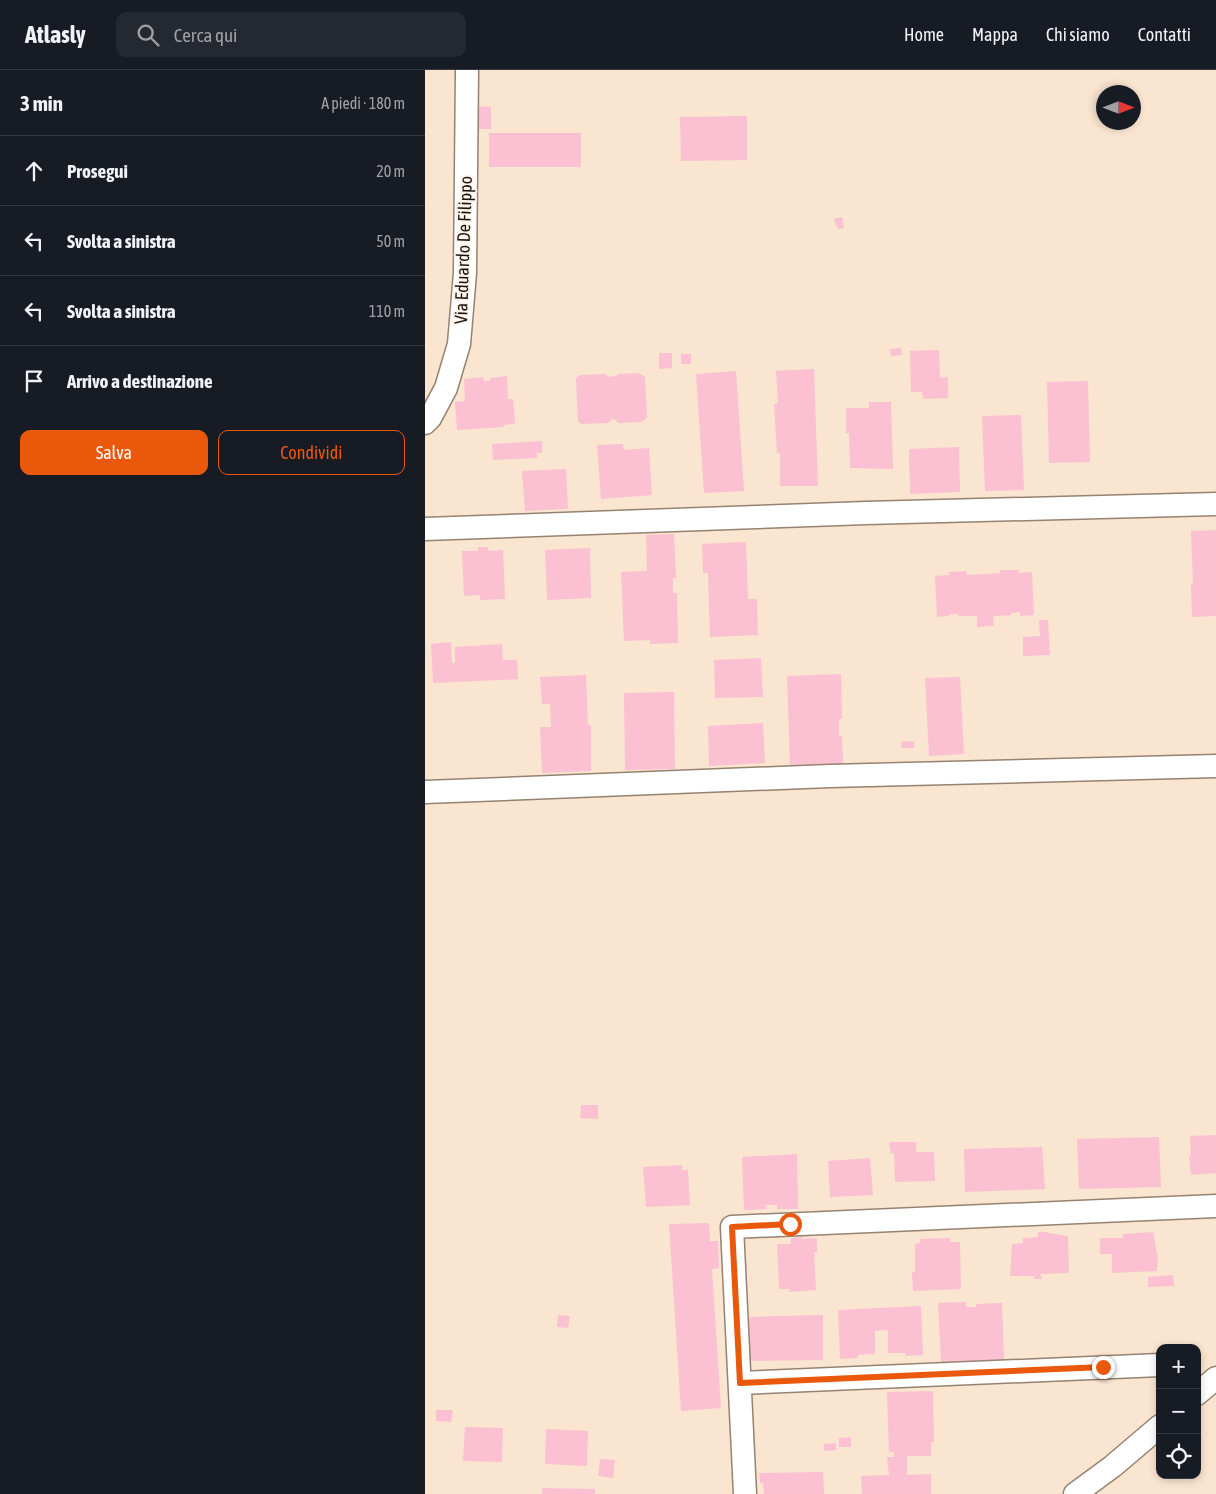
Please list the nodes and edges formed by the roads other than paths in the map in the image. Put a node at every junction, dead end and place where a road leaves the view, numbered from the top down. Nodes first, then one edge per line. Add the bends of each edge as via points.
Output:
1 (467, 70) edge
2 (425, 423) edge
3 (1216, 504) edge
4 (425, 529) edge
5 (1216, 766) edge
6 (425, 792) edge
7 (1216, 1206) edge
8 (1156, 1365) edge
9 (1216, 1378) edge
10 (740, 1383) junction
11 (1201, 1391) edge
12 (1156, 1429) edge
13 (745, 1494) edge
14 (1075, 1494) edge

1 - 2 street, Via Eduardo De Filippo via 465,273 459,344 446,388
3 - 4 street
5 - 6 street via 830,776
7 - 10 street via 732,1227
8 - 10 street
9 - 11 street
10 - 13 street
12 - 14 street

